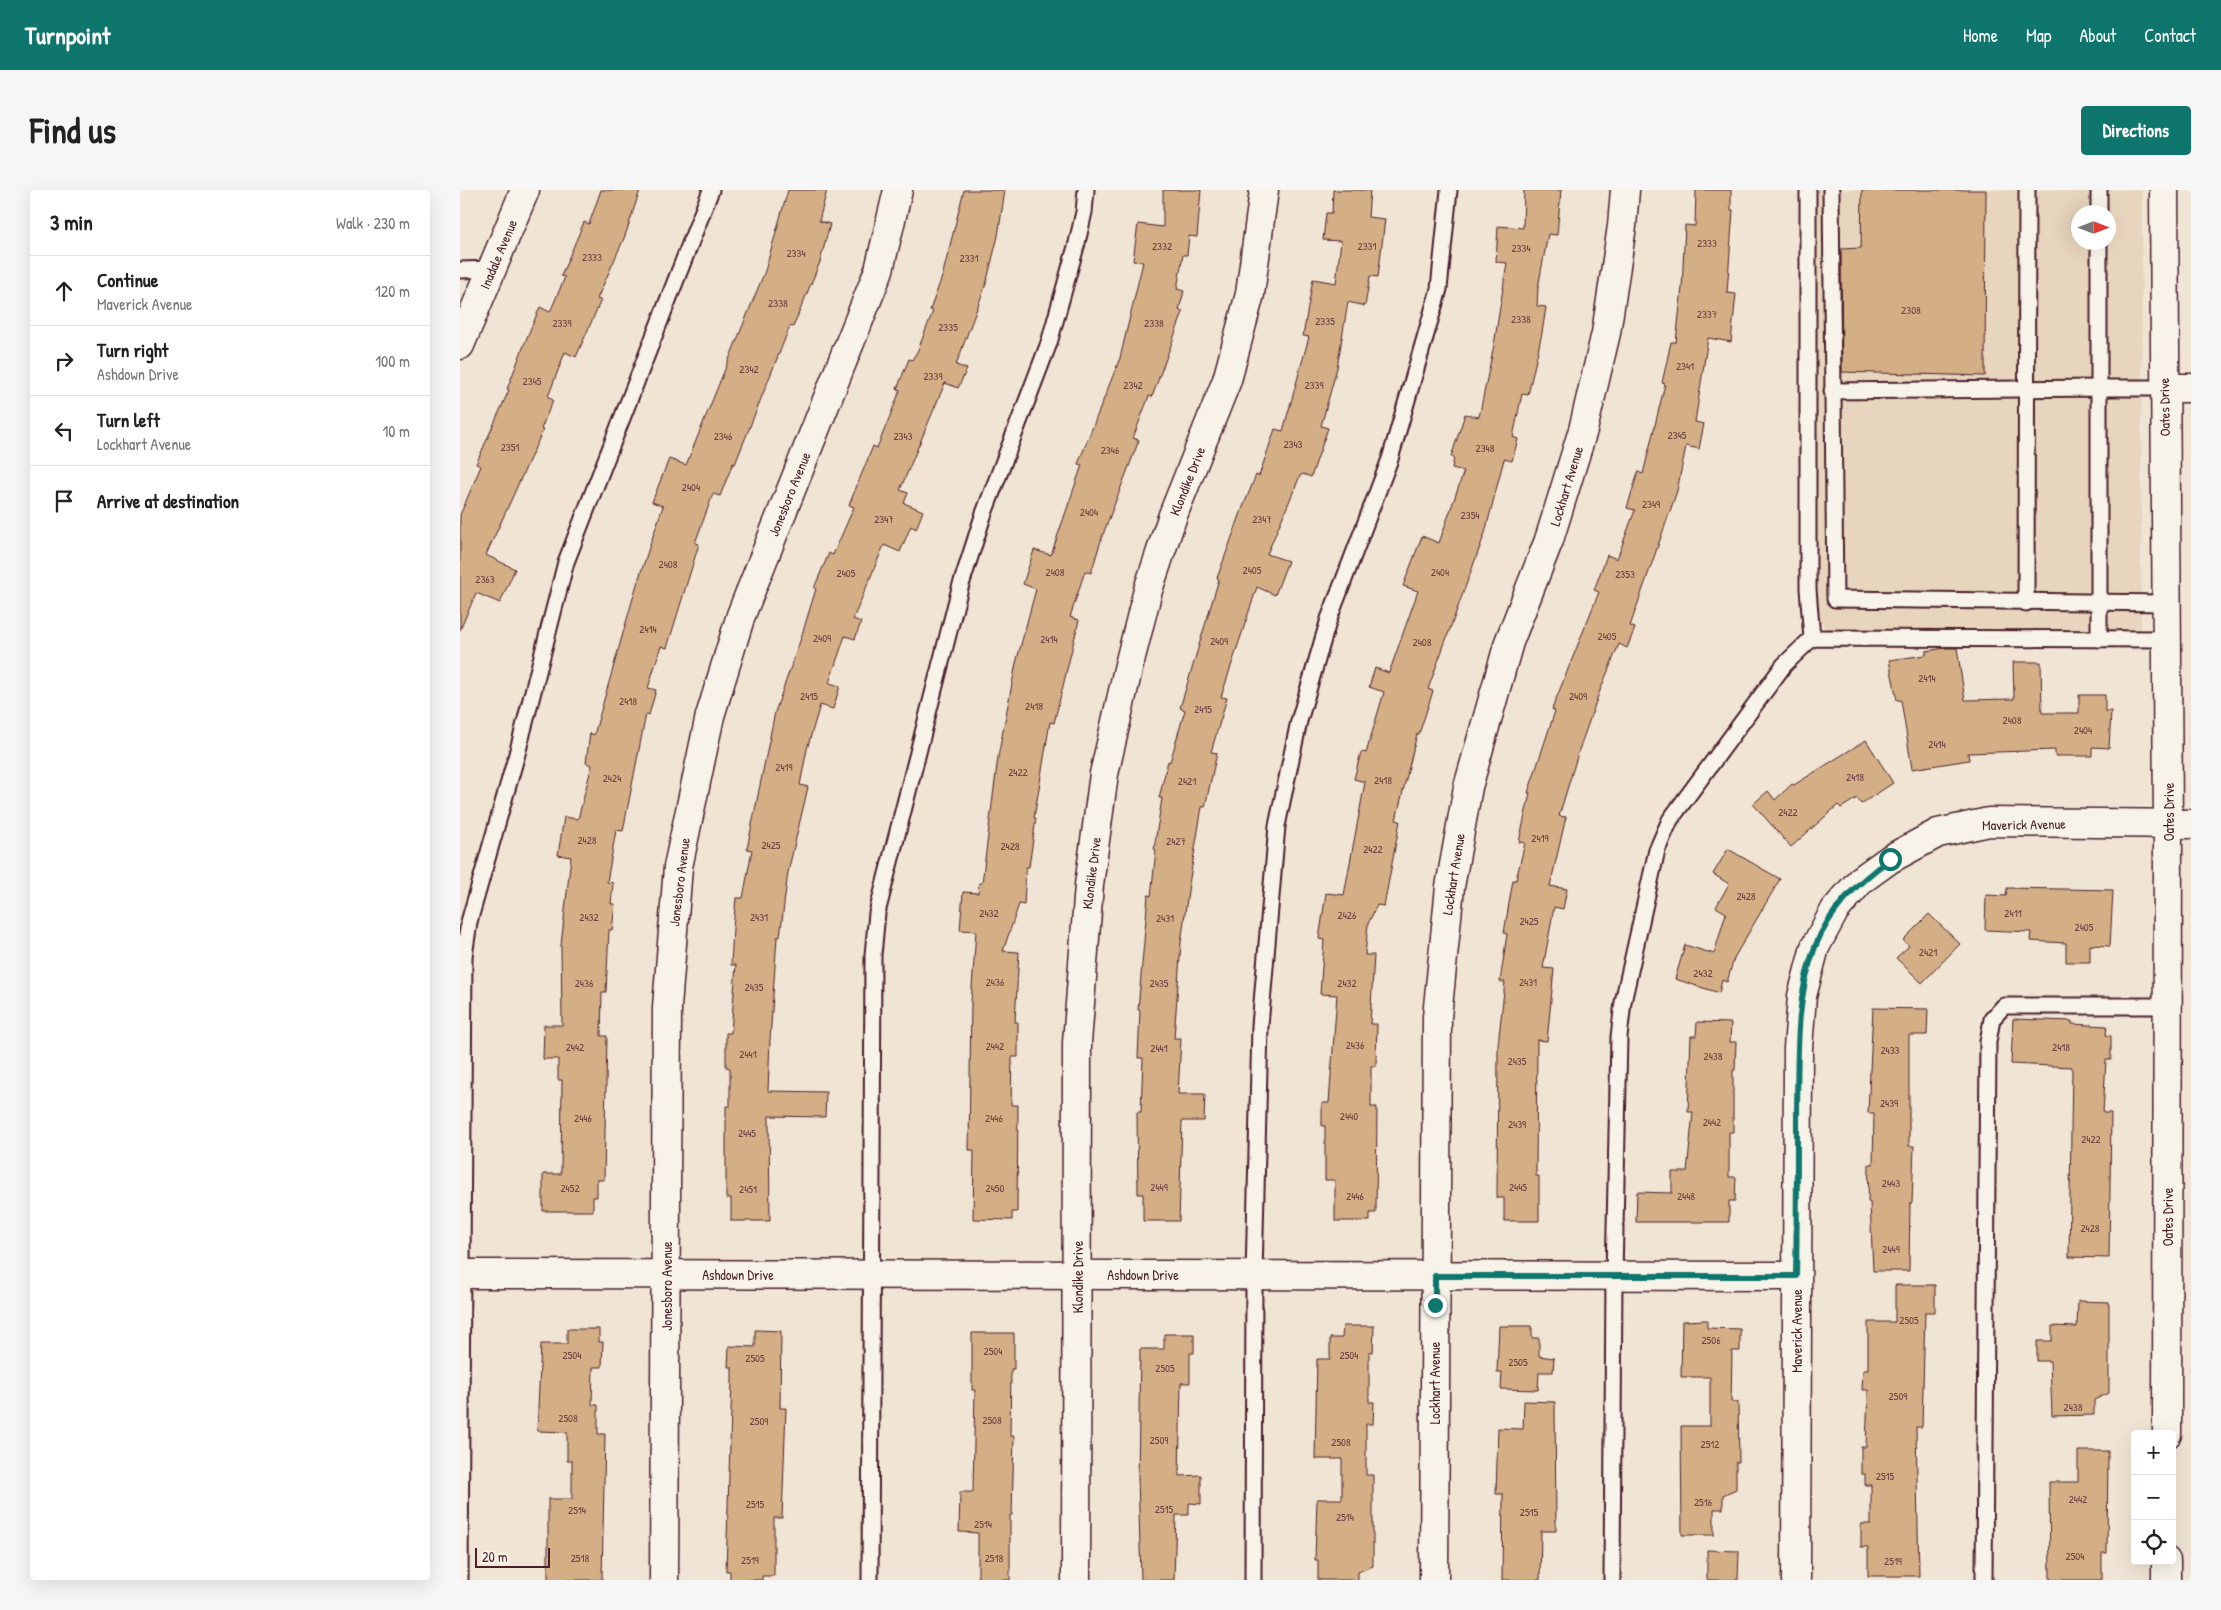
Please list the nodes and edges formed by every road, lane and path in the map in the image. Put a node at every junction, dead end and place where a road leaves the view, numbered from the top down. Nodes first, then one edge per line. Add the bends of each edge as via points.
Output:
1 (525, 190) edge
2 (711, 190) edge
3 (898, 190) edge
4 (1086, 190) edge
5 (1264, 190) edge
6 (1449, 190) edge
7 (1625, 190) edge
8 (1808, 190) edge
9 (1831, 190) edge
10 (2028, 190) edge
11 (2099, 190) edge
12 (2164, 190) edge
13 (2099, 205) edge
14 (2099, 250) edge
15 (492, 269) junction
16 (460, 270) edge
17 (460, 346) edge
18 (2100, 388) junction
19 (2164, 388) junction
20 (2191, 388) edge
21 (2026, 389) junction
22 (1832, 391) junction
23 (2026, 603) junction
24 (2098, 603) junction
25 (2166, 603) junction
26 (1812, 638) junction
27 (2099, 639) junction
28 (2166, 639) junction
29 (2180, 824) edge
30 (2168, 1006) junction
31 (1078, 1273) junction
32 (461, 1274) edge
33 (666, 1274) junction
34 (871, 1275) junction
35 (1254, 1275) junction
36 (1435, 1276) junction
37 (1614, 1276) junction
38 (1796, 1276) junction
39 (2166, 1430) edge
40 (2166, 1565) edge
41 (460, 1580) edge
42 (664, 1580) edge
43 (870, 1580) edge
44 (1076, 1580) edge
45 (1253, 1580) edge
46 (1434, 1580) edge
47 (1612, 1580) edge
48 (1796, 1580) edge
49 (1984, 1580) edge
50 (2166, 1580) edge

1 - 15 street, Inadale Avenue
2 - 32 lane via 566,562 470,922 464,956
3 - 33 street, Jonesboro Avenue via 879,270 741,615 710,716 678,867 667,1007
4 - 34 lane via 1077,243 1048,343 983,516 960,588 877,913 873,955
5 - 31 street, Klondike Drive via 1250,294 1230,370 1173,515 1148,590 1104,774 1089,885 1077,1043
6 - 35 lane via 1439,290 1390,459 1329,619 1299,722 1277,826 1260,1026
7 - 36 street, Lockhart Avenue via 1606,333 1583,430 1549,540 1509,642 1468,787 1450,887 1437,1017
8 - 26 lane via 1808,589
9 - 22 lane
10 - 21 lane
11 - 13 lane
12 - 19 street, Oates Drive
14 - 18 lane
15 - 16 lane
15 - 17 street, Inadale Avenue
18 - 19 lane
18 - 21 lane
18 - 24 lane
19 - 20 street
19 - 25 street, Oates Drive
21 - 22 lane
21 - 23 lane
22 - 23 lane via 1834,599
23 - 24 lane
24 - 25 lane
24 - 27 lane
25 - 28 street, Oates Drive
26 - 27 lane
26 - 37 lane via 1784,665 1670,820 1657,850 1623,1002 1619,1037
27 - 28 lane
28 - 29 street, Oates Drive
29 - 30 street, Oates Drive
29 - 38 street, Maverick Avenue via 1989,822 1938,833 1890,859 1862,880 1835,910 1815,947 1802,996 1798,1048
30 - 39 street, Oates Drive
30 - 49 lane via 2004,1006 1992,1019 1988,1042
31 - 34 street, Ashdown Drive
31 - 35 street, Ashdown Drive
31 - 44 street, Klondike Drive
32 - 33 street, Ashdown Drive
32 - 41 lane
33 - 34 street, Ashdown Drive
33 - 42 street, Jonesboro Avenue
34 - 43 lane
35 - 36 street, Ashdown Drive
35 - 45 lane
36 - 37 street, Ashdown Drive
36 - 46 street, Lockhart Avenue
37 - 38 street, Ashdown Drive
37 - 47 lane
38 - 48 street, Maverick Avenue
40 - 50 street

